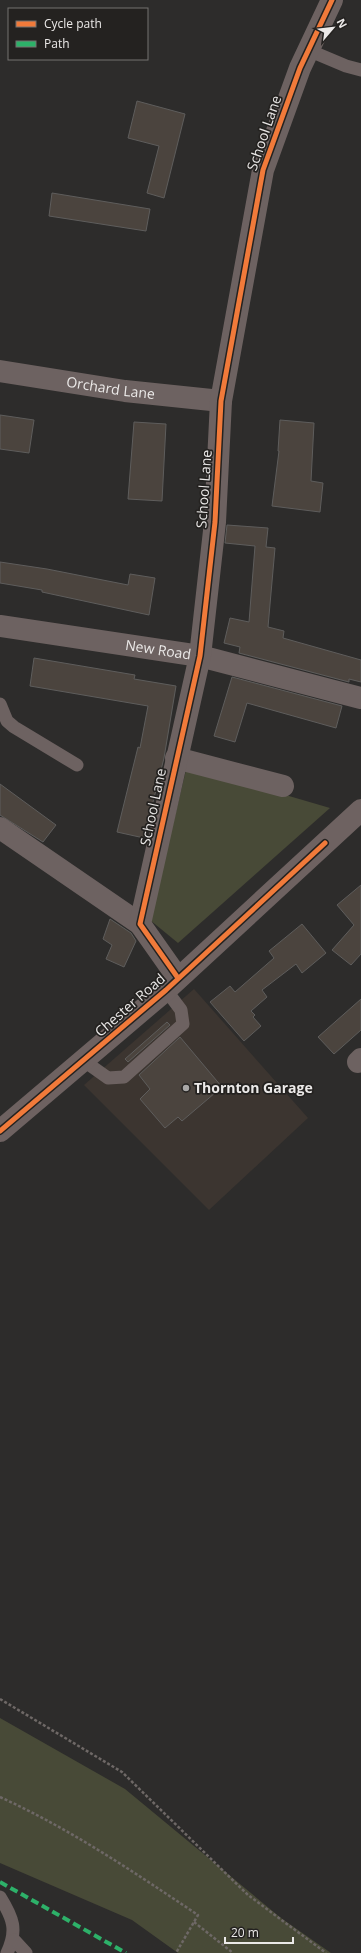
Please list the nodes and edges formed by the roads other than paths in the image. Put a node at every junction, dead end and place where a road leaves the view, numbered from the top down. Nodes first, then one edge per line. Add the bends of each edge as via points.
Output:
1 (332, 0) edge
2 (308, 50) junction
3 (361, 70) edge
4 (0, 371) edge
5 (221, 401) junction
6 (0, 626) edge
7 (200, 656) junction
8 (361, 698) edge
9 (0, 704) edge
10 (176, 758) junction
11 (77, 765) dead end
12 (283, 786) dead end
13 (360, 815) edge
14 (0, 828) edge
15 (140, 924) junction
16 (172, 984) junction
17 (84, 1060) junction
18 (0, 1131) edge
19 (0, 1897) edge
20 (14, 1940) junction
21 (7, 1953) edge
22 (26, 1953) edge

1 - 2 street, School Lane
2 - 3 lane
2 - 5 street, School Lane via 263,170
4 - 5 street, Orchard Lane via 125,391
5 - 7 street, School Lane via 215,522
6 - 7 street, New Road
7 - 8 street, New Road
7 - 10 street, School Lane
9 - 11 lane via 3,713 14,727
10 - 12 street
10 - 15 street, School Lane
13 - 16 main road, Chester Road
14 - 15 street
15 - 16 street
16 - 17 main road, Chester Road
16 - 17 lane via 183,1024 124,1076 108,1078
17 - 18 main road, Chester Road
19 - 20 lane via 11,1915
20 - 21 lane
20 - 22 lane

